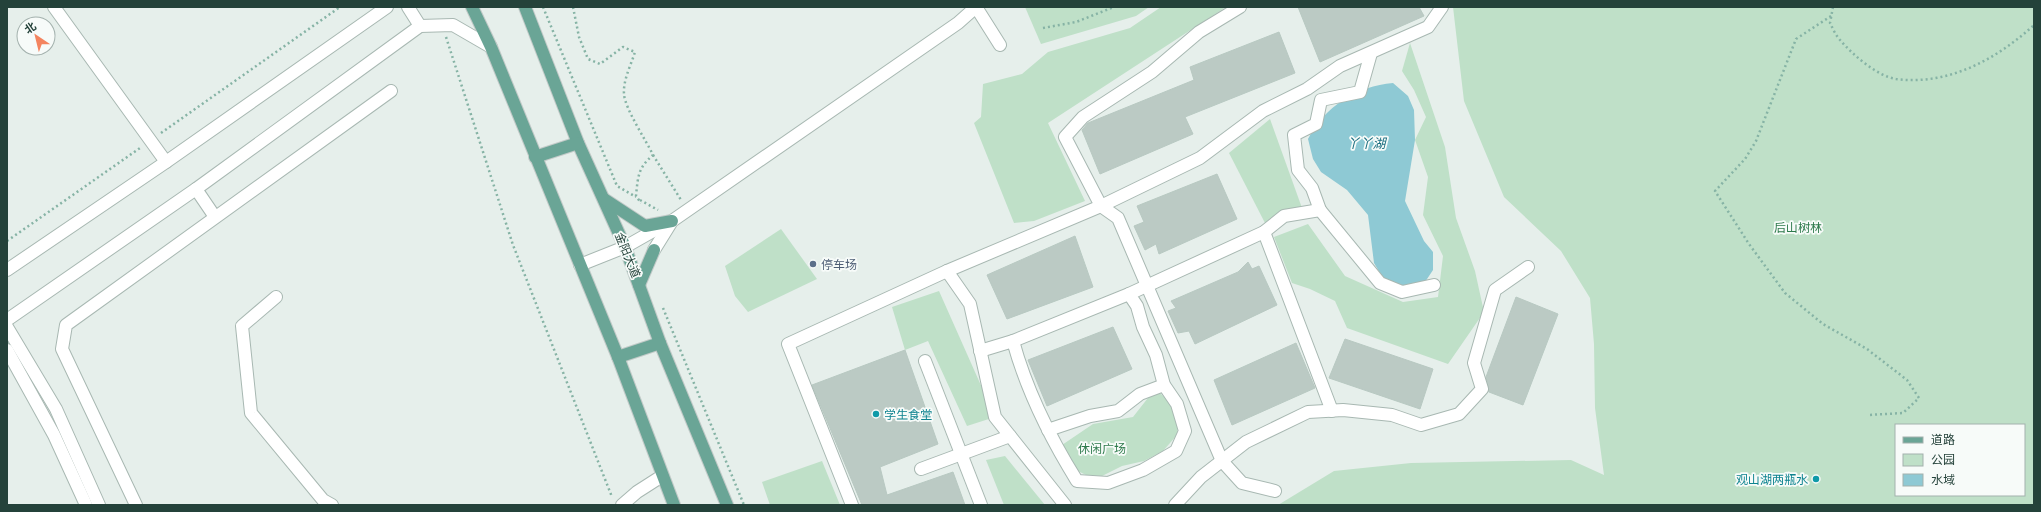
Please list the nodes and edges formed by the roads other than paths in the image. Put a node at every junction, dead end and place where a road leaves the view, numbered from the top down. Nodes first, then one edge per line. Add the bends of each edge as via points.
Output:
1 (54, 7) edge
2 (387, 7) edge
3 (408, 7) edge
4 (472, 7) edge
5 (525, 7) edge
6 (976, 7) edge
7 (1240, 7) edge
8 (1442, 7) edge
9 (420, 26) junction
10 (1000, 45) dead end
11 (490, 47) junction
12 (1371, 52) junction
13 (391, 91) dead end
14 (578, 142) junction
15 (535, 157) junction
16 (166, 162) junction
17 (196, 189) junction
18 (604, 199) junction
19 (1101, 206) junction
20 (1320, 210) junction
21 (214, 217) junction
22 (672, 221) junction
23 (1264, 232) junction
24 (624, 246) junction
25 (654, 250) joint
26 (580, 265) junction
27 (1528, 267) dead end
28 (7, 270) edge
29 (947, 271) junction
30 (639, 285) junction
31 (1434, 285) dead end
32 (1146, 286) junction
33 (1129, 294) junction
34 (276, 297) dead end
35 (7, 320) edge
36 (7, 327) edge
37 (1013, 341) junction
38 (660, 343) junction
39 (7, 350) edge
40 (980, 351) junction
41 (618, 357) junction
42 (925, 361) dead end
43 (1164, 385) junction
44 (1332, 411) junction
45 (1048, 430) junction
46 (1010, 436) junction
47 (1222, 461) junction
48 (921, 469) dead end
49 (662, 476) junction
50 (1275, 491) dead end
51 (617, 502) edge
52 (86, 505) edge
53 (99, 505) edge
54 (136, 505) edge
55 (332, 505) edge
56 (674, 505) edge
57 (727, 505) edge
58 (852, 505) edge
59 (981, 505) edge
60 (1065, 505) edge
61 (1175, 505) edge

1 - 16 street
2 - 16 street
3 - 9 street
4 - 11 main road
5 - 14 main road, 金阳大道
6 - 10 street
6 - 22 street via 958,23
7 - 19 street via 1199,32 1152,72 1083,117 1065,137
8 - 12 street via 1428,26
9 - 11 street via 453,25
9 - 17 street
11 - 15 main road
12 - 19 street via 1340,66 1307,89 1263,111 1200,158
12 - 20 street via 1360,92 1321,100 1316,124 1294,135 1298,170 1312,188
13 - 21 street
14 - 15 main road
14 - 18 main road, 金阳大道
15 - 26 main road
16 - 28 street
17 - 21 street
17 - 35 street
18 - 22 main road via 645,226
18 - 24 main road, 金阳大道
19 - 29 street
19 - 32 street via 1118,218
20 - 23 street via 1284,216
20 - 31 street via 1380,283 1402,292
21 - 54 street via 66,325 62,349
22 - 24 street
22 - 25 street
23 - 32 street
23 - 44 street
24 - 26 street
24 - 30 main road, 金阳大道
25 - 30 main road
26 - 41 main road
27 - 44 street via 1495,290 1474,363 1482,389 1459,414 1421,425 1392,415
29 - 40 street via 970,304
29 - 58 street via 788,344
30 - 38 main road, 金阳大道
32 - 33 street
32 - 47 street
33 - 37 street
33 - 43 street via 1137,306 1156,355
34 - 55 street via 242,326 251,413 323,500
36 - 53 street via 56,409
37 - 40 street
37 - 45 street via 1023,378
38 - 41 main road
38 - 57 main road, 金阳大道
39 - 52 street via 54,435
40 - 46 street via 995,417
41 - 49 main road
42 - 59 street
43 - 45 street via 1140,394 1118,411 1090,416
43 - 45 street via 1177,404 1185,431 1176,451 1143,470 1108,483 1077,481
44 - 47 street via 1308,412 1246,442
46 - 48 street
46 - 60 street
47 - 50 street via 1242,483
47 - 61 street via 1201,477
49 - 51 street
49 - 56 main road

